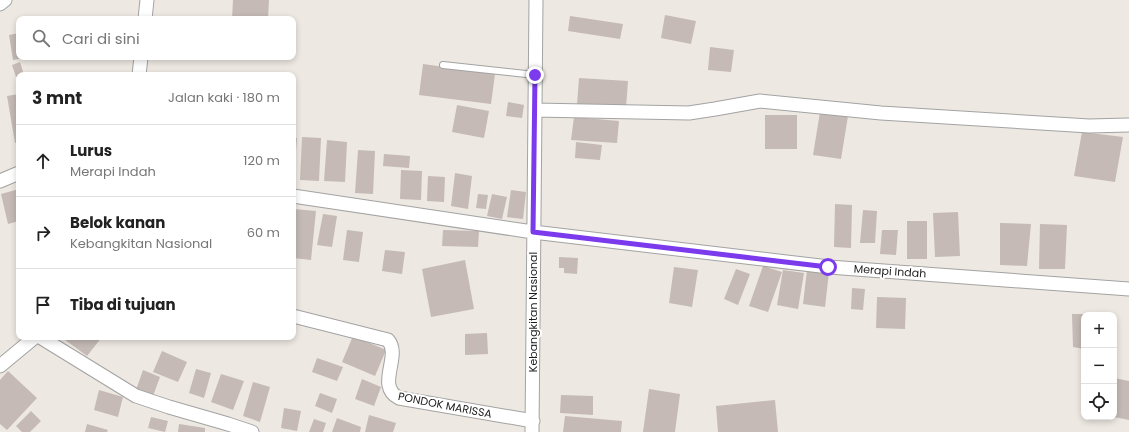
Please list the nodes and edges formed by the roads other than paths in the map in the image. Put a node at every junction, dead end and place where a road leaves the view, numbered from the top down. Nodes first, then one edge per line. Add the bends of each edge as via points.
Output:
1 (5, 0) edge
2 (147, 0) edge
3 (536, 0) edge
4 (0, 4) edge
5 (145, 16) edge
6 (141, 60) edge
7 (444, 65) dead end
8 (139, 72) edge
9 (535, 75) junction
10 (535, 110) junction
11 (1129, 125) edge
12 (16, 174) edge
13 (0, 181) edge
14 (296, 196) edge
15 (533, 232) junction
16 (1129, 289) edge
17 (296, 317) edge
18 (31, 340) edge
19 (45, 340) edge
20 (0, 366) edge
21 (532, 427) edge
22 (252, 432) edge

1 - 4 street
2 - 5 street
3 - 9 street, Kebangkitan Nasional
6 - 8 street
7 - 9 lane
9 - 10 street, Kebangkitan Nasional
10 - 11 street via 689,113 760,101 881,113 1089,126
10 - 15 street, Kebangkitan Nasional
12 - 13 street
14 - 15 street, Merapi Indah
15 - 16 street, Merapi Indah via 828,267
15 - 21 street, Kebangkitan Nasional
17 - 21 street, PONDOK MARISSA via 388,340 393,347 389,388 392,395
18 - 20 street
19 - 22 street via 136,396

